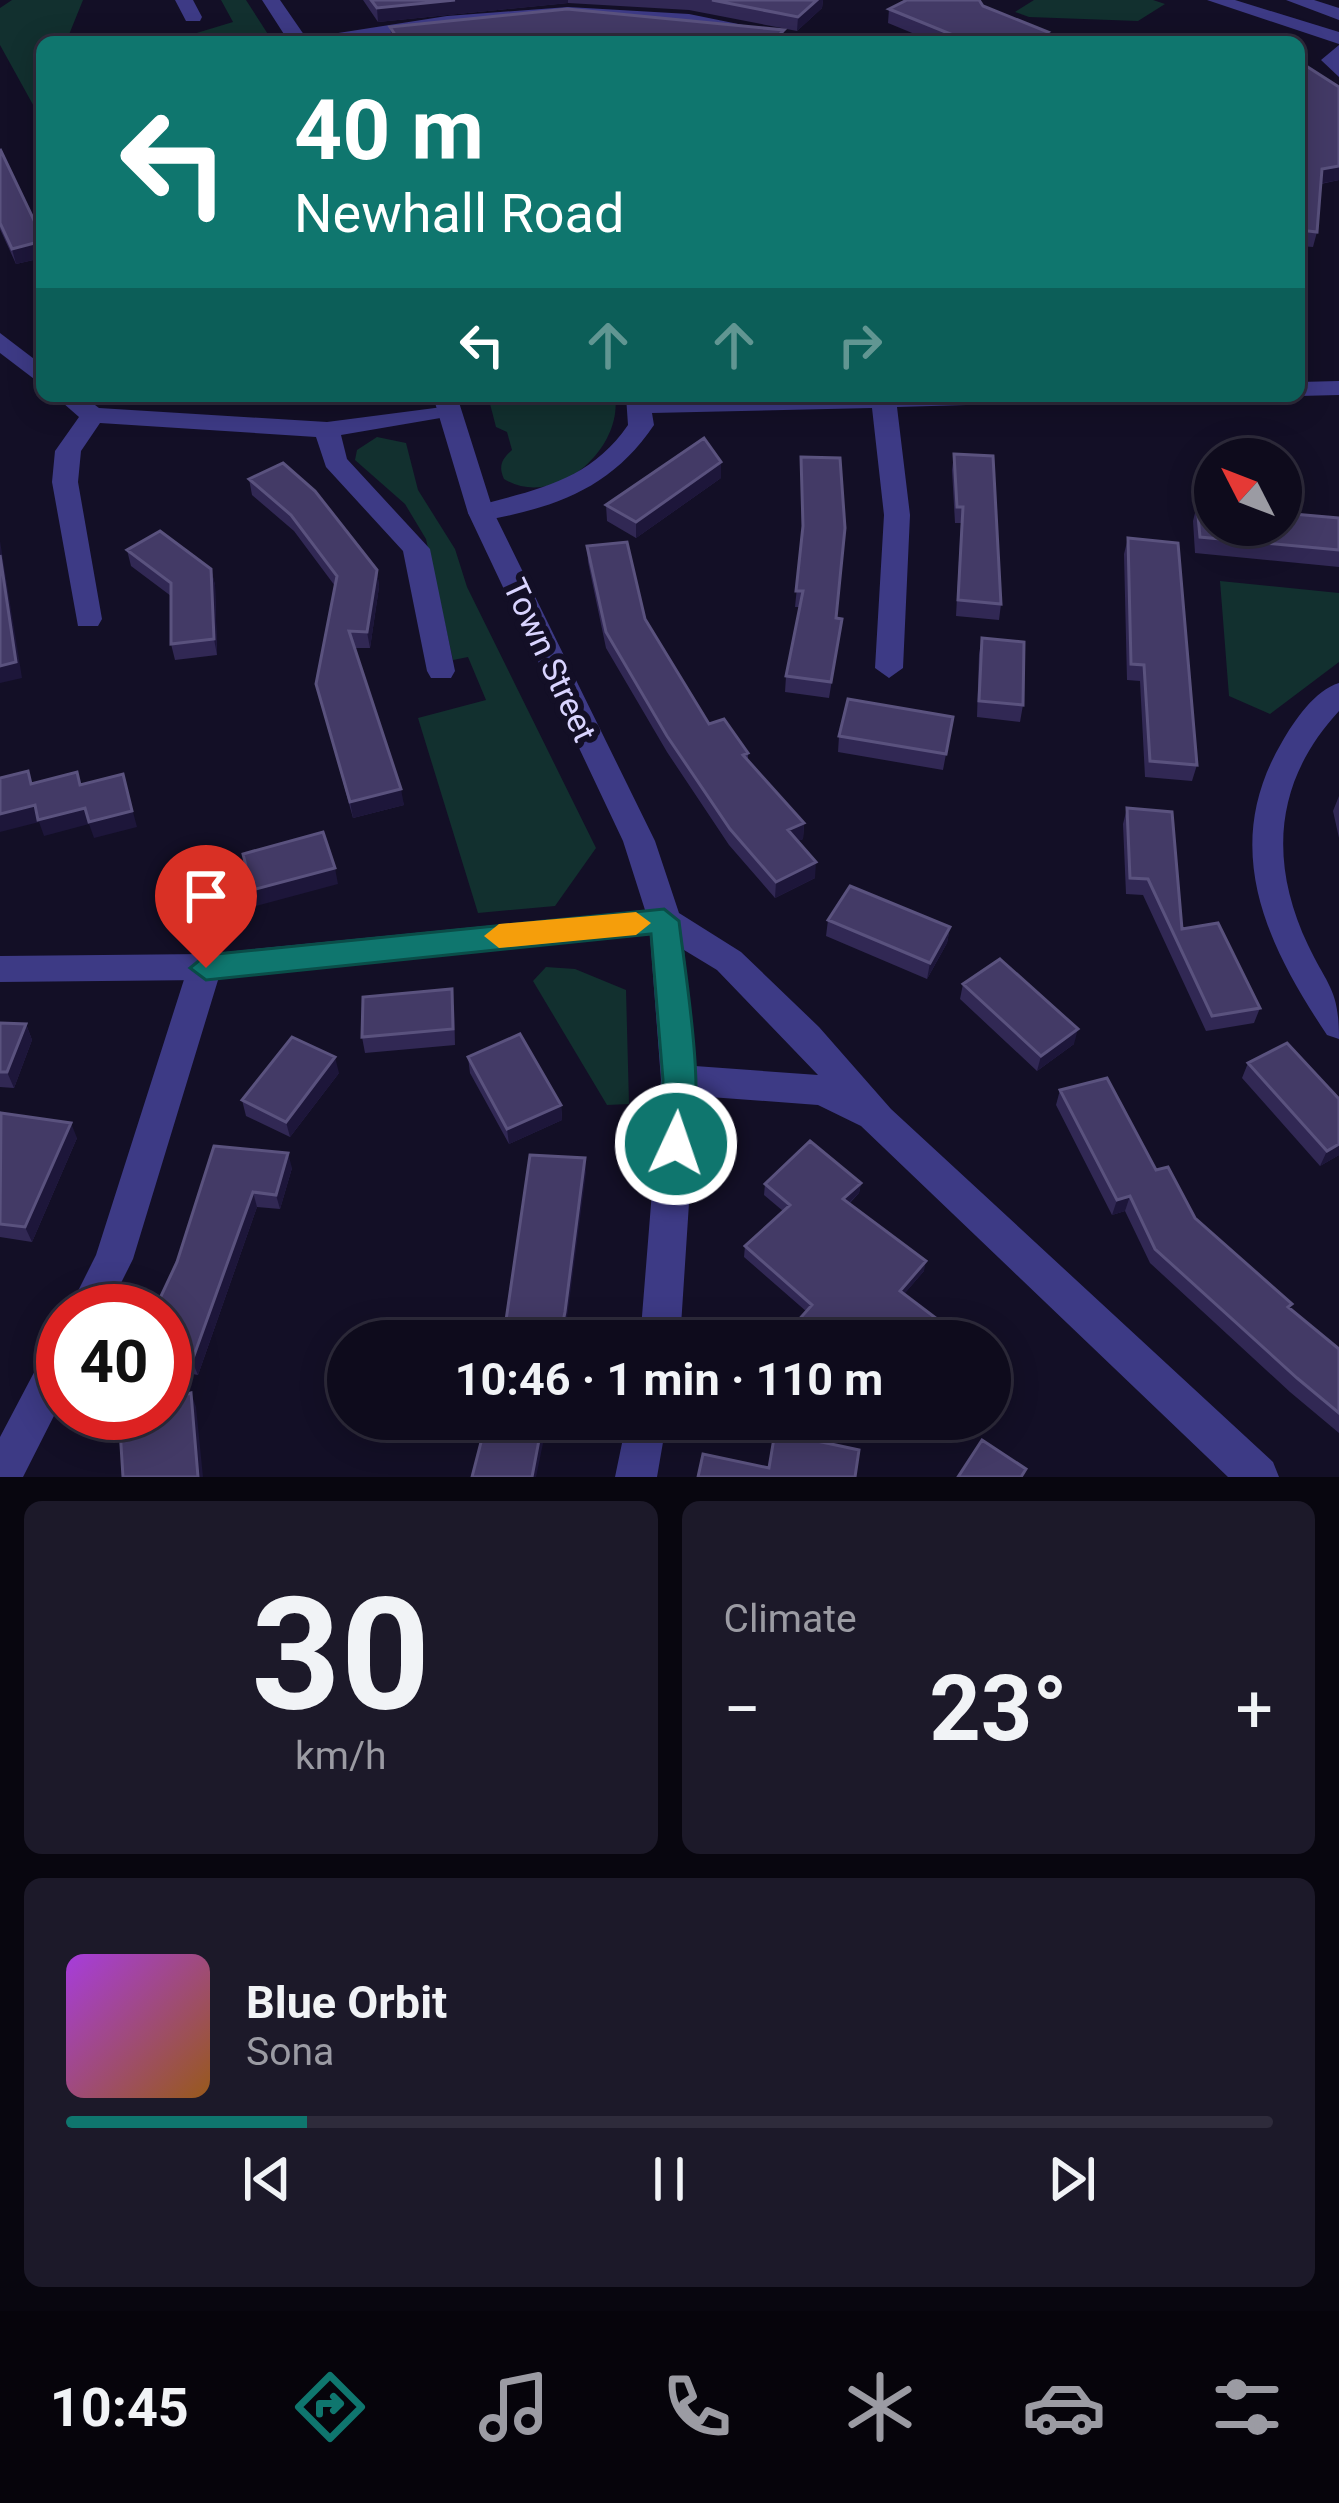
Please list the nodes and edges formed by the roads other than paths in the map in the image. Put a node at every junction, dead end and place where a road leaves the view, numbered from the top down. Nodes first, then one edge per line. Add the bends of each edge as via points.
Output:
1 (271, 0) edge
2 (1216, 0) edge
3 (1295, 0) edge
4 (1339, 14) edge
5 (295, 36) edge
6 (357, 36) edge
7 (787, 36) edge
8 (1339, 38) edge
9 (1339, 51) edge
10 (1339, 70) edge
11 (0, 340) edge
12 (36, 373) edge
13 (1339, 388) edge
14 (1305, 389) edge
15 (75, 402) edge
16 (640, 402) edge
17 (883, 402) edge
18 (447, 403) edge
19 (93, 415) junction
20 (327, 430) junction
21 (481, 513) junction
22 (88, 619) dead end
23 (889, 668) dead end
24 (441, 671) dead end
25 (1339, 692) edge
26 (664, 921) junction
27 (206, 968) junction
28 (0, 969) edge
29 (1339, 1024) edge
30 (679, 1080) junction
31 (878, 1120) junction
32 (101, 1284) edge
33 (662, 1320) edge
34 (36, 1409) edge
35 (642, 1440) edge
36 (1, 1477) edge
37 (636, 1477) edge
38 (1258, 1477) edge

1 - 5 street
2 - 8 street
3 - 4 street
6 - 7 street via 540,7 660,11
9 - 10 street via 1331,60
11 - 12 street
13 - 14 street
15 - 19 street
16 - 21 street via 632,442 600,473 542,503
17 - 23 street via 897,514
18 - 20 street
18 - 21 street, Town Street
19 - 20 street
19 - 22 street via 68,451 65,482
20 - 24 street via 334,460 416,549
21 - 26 street, Town Street via 639,841
25 - 29 street via 1306,722 1282,764 1269,796 1266,841 1287,939
26 - 27 street
26 - 30 street, Town Street
26 - 31 street via 729,961
27 - 28 street
27 - 32 street
30 - 31 street via 823,1090
30 - 33 street, Town Street
31 - 38 street
34 - 36 street
35 - 37 street

